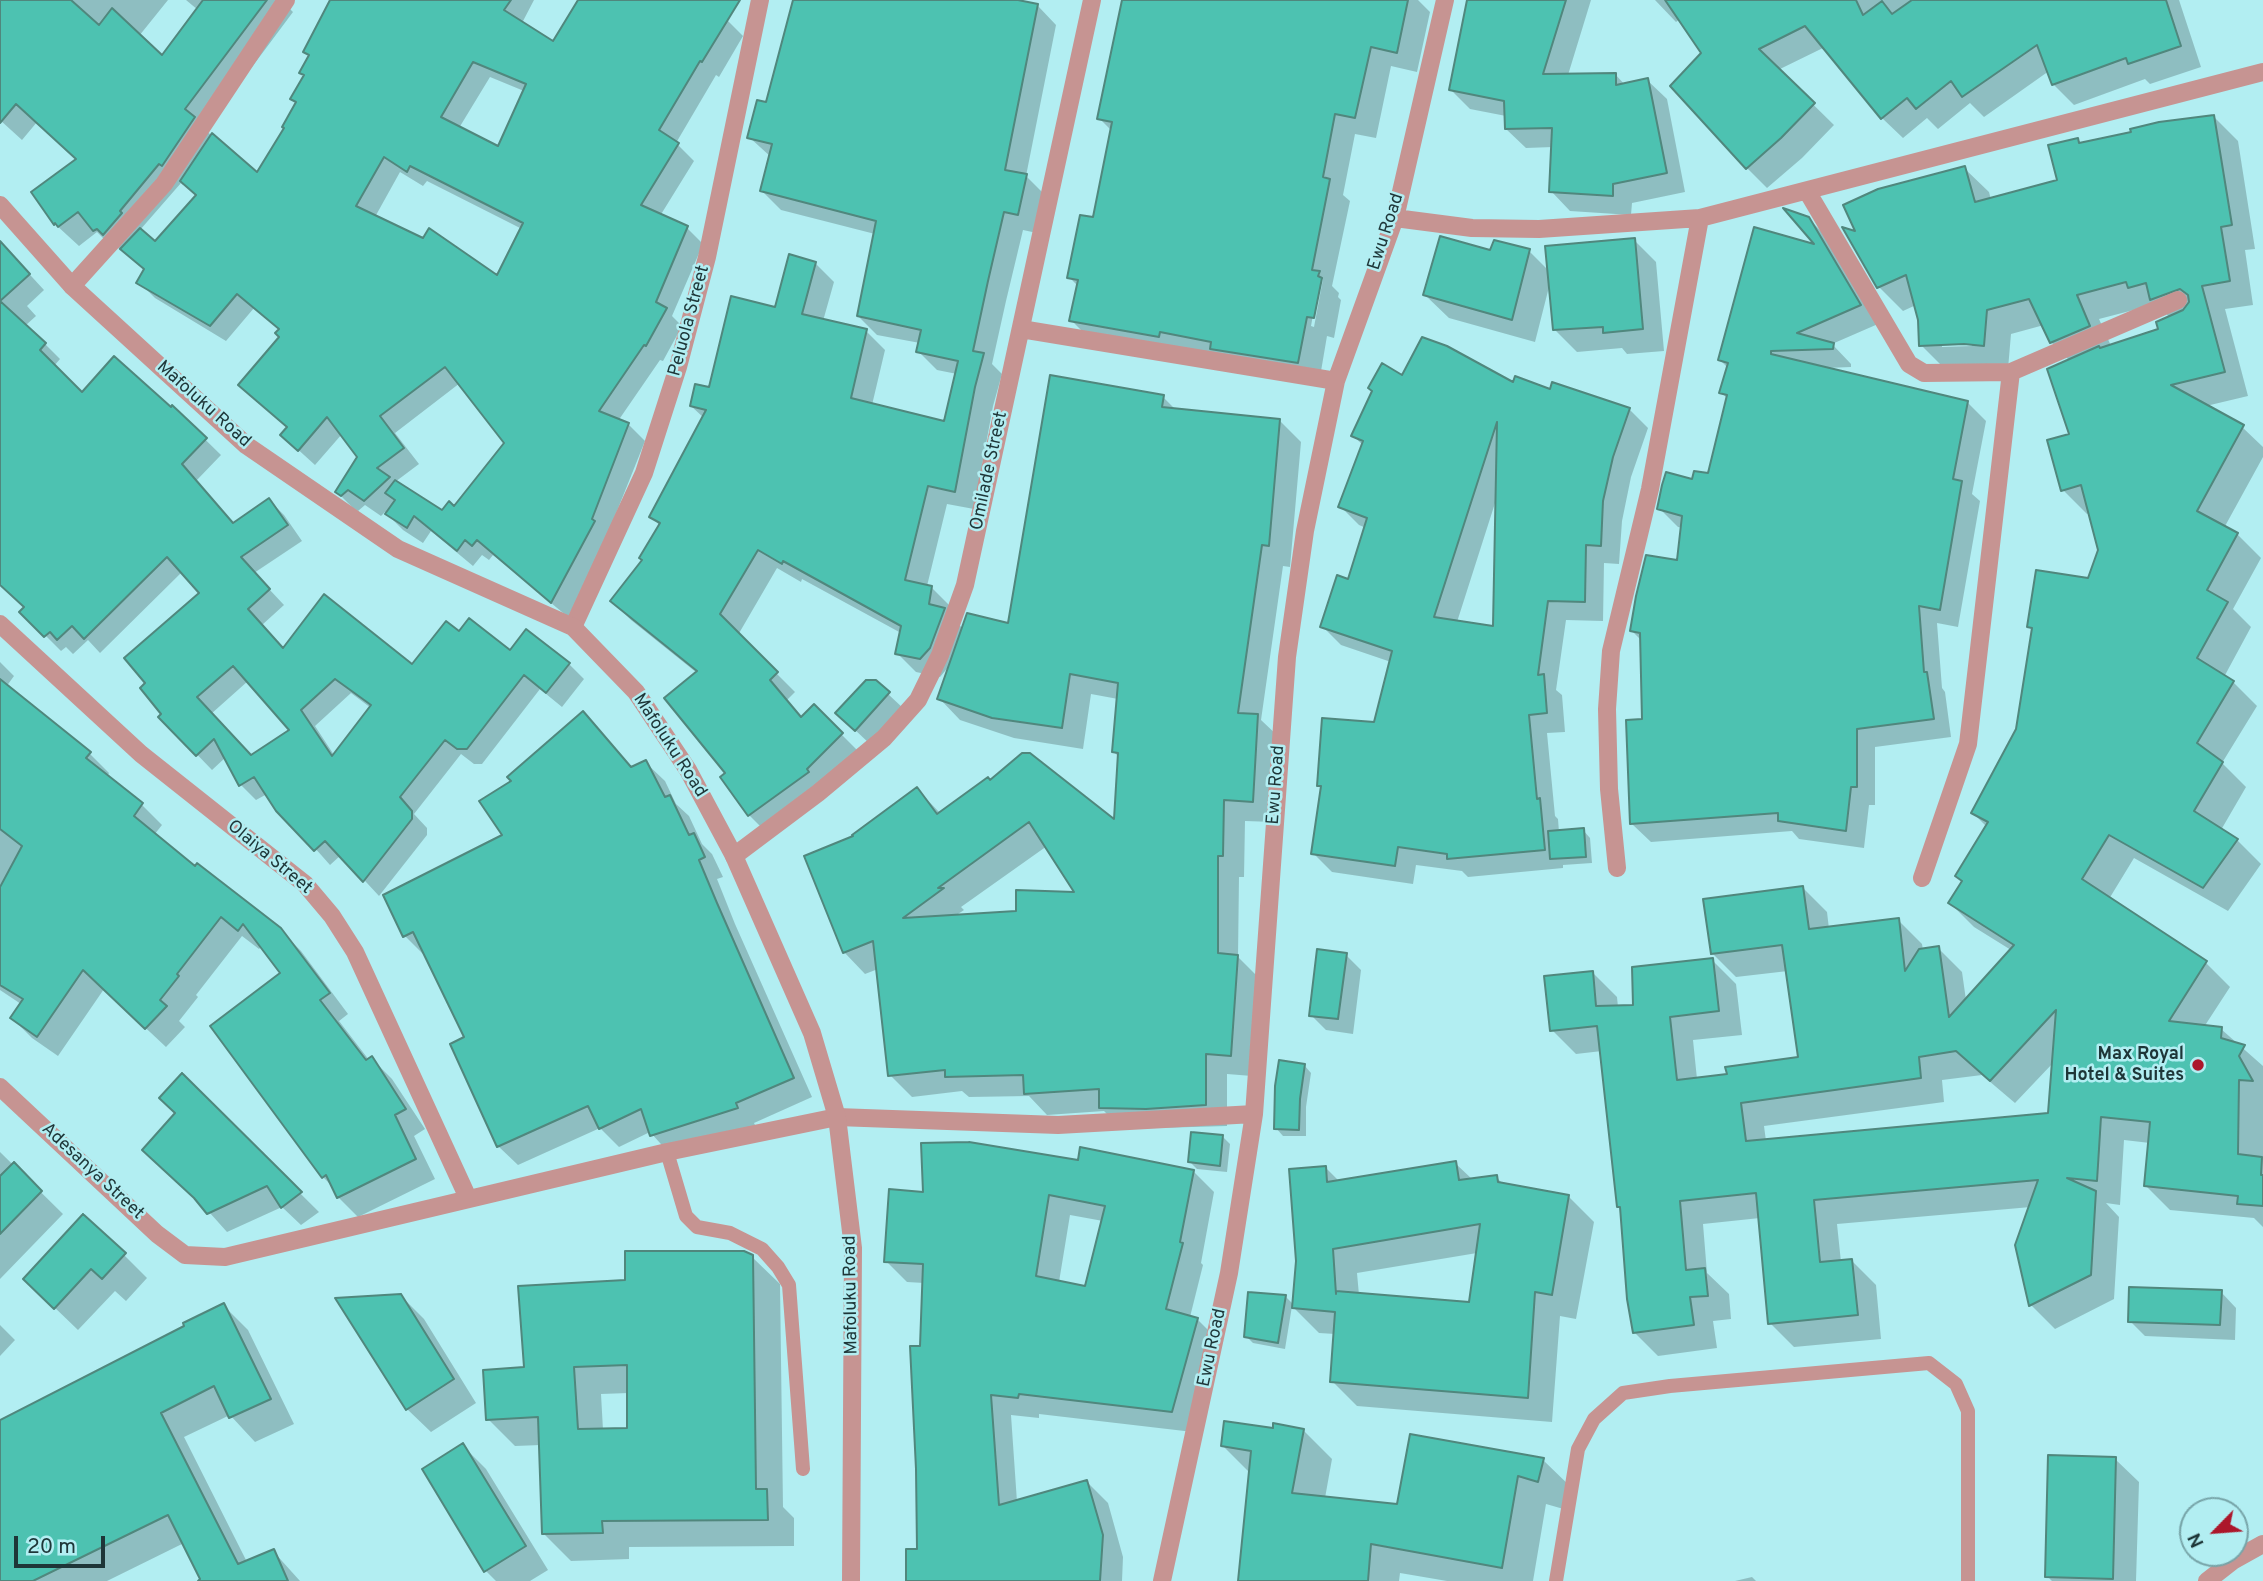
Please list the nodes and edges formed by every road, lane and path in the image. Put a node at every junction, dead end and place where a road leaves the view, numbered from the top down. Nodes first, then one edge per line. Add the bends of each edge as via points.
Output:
1 (286, 0) edge
2 (760, 0) edge
3 (1092, 0) edge
4 (1445, 0) edge
5 (2263, 72) edge
6 (1807, 191) junction
7 (0, 205) edge
8 (1395, 218) junction
9 (1700, 218) junction
10 (72, 286) junction
11 (2178, 300) dead end
12 (1021, 329) junction
13 (2011, 372) junction
14 (1336, 381) junction
15 (0, 624) edge
16 (573, 627) junction
17 (734, 856) junction
18 (1616, 868) dead end
19 (1922, 877) dead end
20 (0, 1087) edge
21 (1254, 1114) junction
22 (837, 1117) junction
23 (667, 1152) junction
24 (468, 1198) junction
25 (803, 1469) dead end
26 (2263, 1544) edge
27 (851, 1581) edge
28 (1162, 1581) edge
29 (1556, 1581) edge
30 (1968, 1581) edge
31 (2207, 1581) edge

1 - 10 street via 164,184
2 - 16 street, Peluola Street via 707,257 678,367 644,473
3 - 12 street, Omilade Street
4 - 8 street, Ewu Road
5 - 6 street
6 - 9 street
6 - 13 street via 1909,364 1924,373
7 - 10 street, Mafoluku Road
8 - 9 street via 1472,228 1539,229
8 - 14 street, Ewu Road
9 - 18 street via 1650,489 1611,651 1607,709
10 - 16 street, Mafoluku Road via 246,445 398,550
11 - 13 street
12 - 14 street
12 - 17 street, Omilade Street via 965,585 918,700 874,746
13 - 19 street via 1968,744
14 - 21 street, Ewu Road via 1305,531 1287,657
15 - 24 street, Olaiya Street via 141,754 305,884 355,952
16 - 17 street, Mafoluku Road via 636,692 688,770
17 - 22 street, Mafoluku Road via 812,1033
20 - 24 street, Adesanya Street via 185,1255 225,1257
21 - 22 street via 1058,1125
21 - 28 street, Ewu Road via 1229,1273
22 - 23 street
22 - 27 street, Mafoluku Road via 853,1248
23 - 24 street
23 - 25 lane via 686,1216 697,1227 730,1233 762,1249 789,1285
26 - 31 street
29 - 30 lane via 1578,1449 1594,1419 1623,1393 1929,1363 1956,1384 1969,1411

